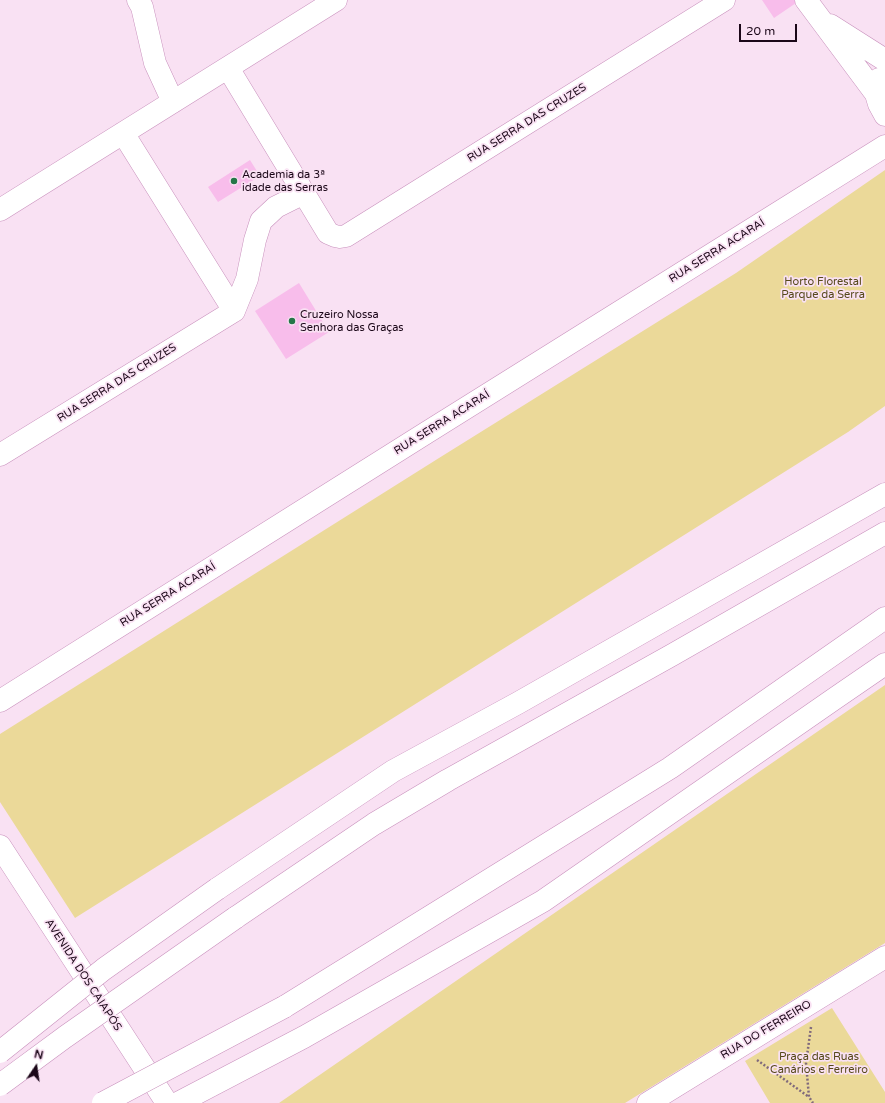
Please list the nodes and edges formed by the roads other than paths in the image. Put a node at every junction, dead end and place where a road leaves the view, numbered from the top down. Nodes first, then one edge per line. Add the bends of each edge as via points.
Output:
1 (138, 0) edge
2 (336, 0) edge
3 (724, 0) edge
4 (806, 0) edge
5 (819, 17) junction
6 (885, 60) edge
7 (228, 68) junction
8 (885, 68) edge
9 (876, 94) junction
10 (173, 102) junction
11 (885, 115) edge
12 (123, 134) junction
13 (885, 146) edge
14 (304, 193) junction
15 (0, 210) edge
16 (234, 311) junction
17 (0, 455) edge
18 (885, 494) edge
19 (885, 533) edge
20 (885, 618) edge
21 (885, 664) edge
22 (0, 701) edge
23 (0, 846) edge
24 (885, 957) edge
25 (0, 1052) edge
26 (0, 1085) edge
27 (103, 1103) edge
28 (167, 1103) edge
29 (178, 1103) edge
30 (648, 1103) edge

1 - 10 main road via 155,63
2 - 7 main road
3 - 14 main road, RUA SERRA DAS CRUZES via 346,236 328,233
4 - 5 main road
5 - 6 main road
5 - 9 main road
7 - 10 main road
7 - 14 main road
8 - 9 main road via 878,80
9 - 11 main road
10 - 12 main road
12 - 15 main road
12 - 16 main road
13 - 22 main road, RUA SERRA ACARAÍ
14 - 16 main road via 276,207 262,221 255,240 247,279
16 - 17 main road, RUA SERRA DAS CRUZES
18 - 25 main road, bridge via 518,703 393,771 217,889 104,969
19 - 26 main road, bridge via 374,824 235,918
20 - 27 main road, bridge via 670,768 284,1007
21 - 29 main road via 543,902 304,1037
23 - 28 main road, AVENIDA DOS CAIAPÓS
24 - 30 main road, RUA DO FERREIRO

